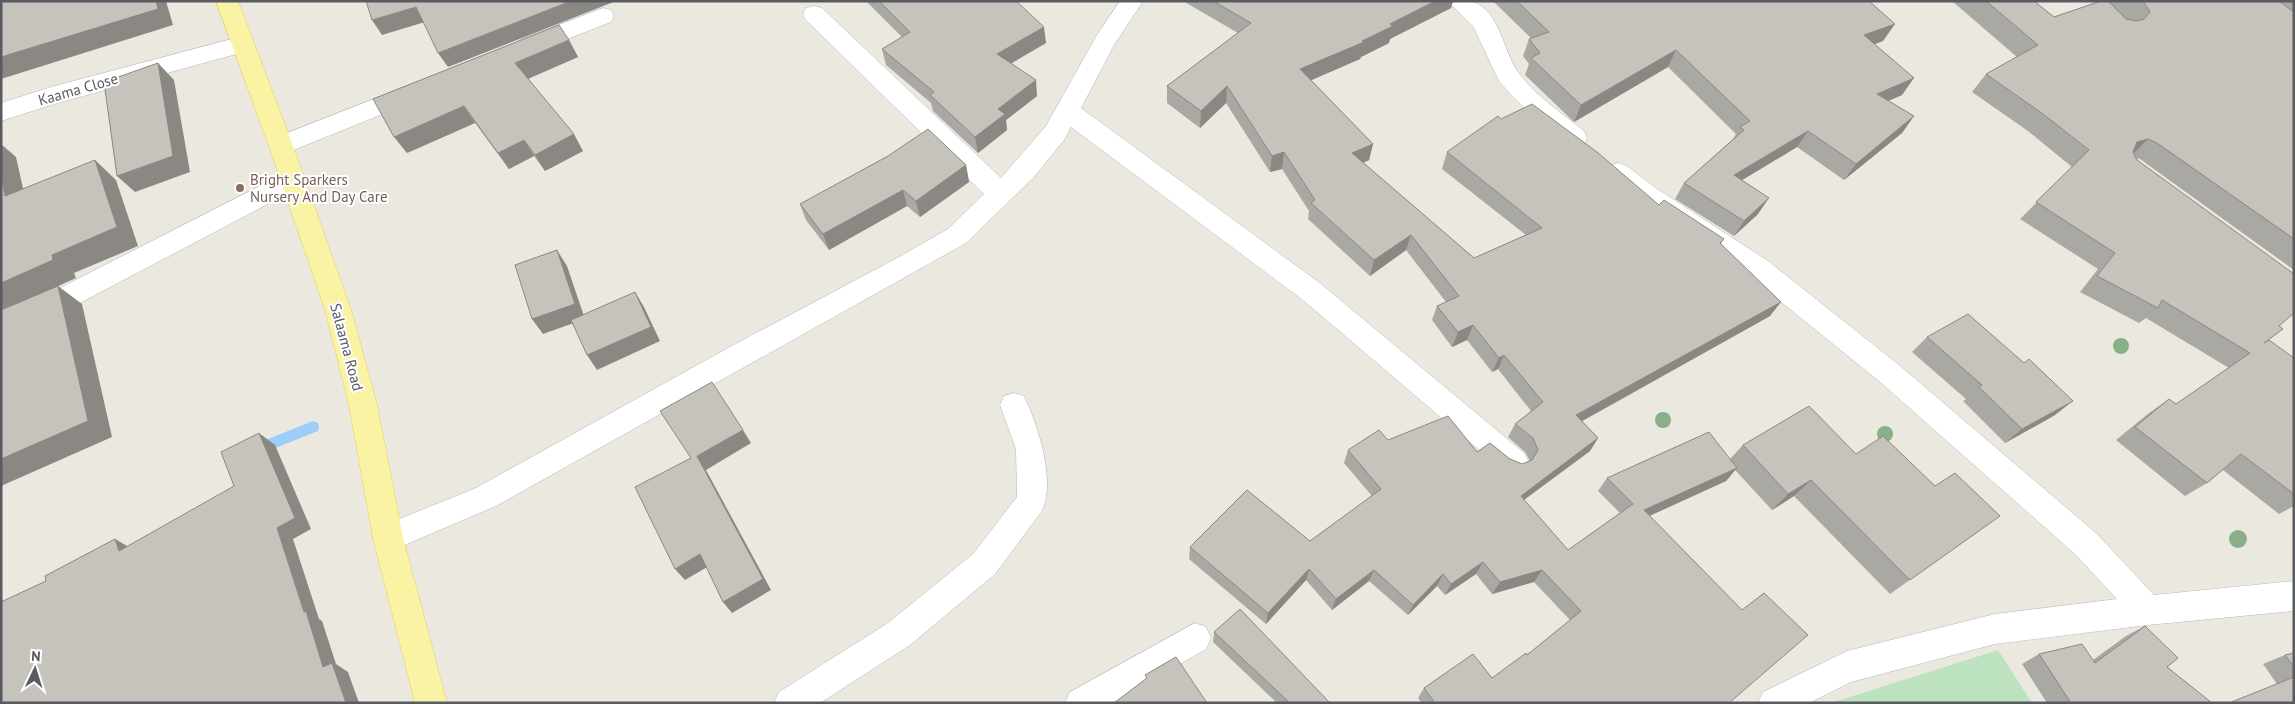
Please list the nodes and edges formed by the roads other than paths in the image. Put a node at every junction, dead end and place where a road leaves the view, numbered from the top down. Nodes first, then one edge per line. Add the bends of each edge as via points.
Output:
1 (227, 1) edge
2 (1132, 1) edge
3 (1458, 1) edge
4 (814, 14) dead end
5 (603, 16) dead end
6 (243, 44) junction
7 (511, 53) edge
8 (428, 87) edge
9 (1067, 111) junction
10 (1, 112) edge
11 (281, 146) junction
12 (293, 179) junction
13 (1001, 194) junction
14 (1, 325) edge
15 (1014, 404) dead end
16 (1514, 462) edge
17 (388, 538) junction
18 (2294, 596) edge
19 (2148, 610) junction
20 (1195, 638) dead end
21 (431, 703) edge
22 (790, 703) edge
23 (1081, 703) edge
24 (1774, 703) edge

1 - 6 main road, Salaama Road
2 - 9 street via 1105,41
3 - 19 street via 1482,21 1507,75 1551,119 1644,194 1759,269 1889,373 2086,544
4 - 13 street
5 - 7 street
6 - 10 street, Kaama Close
6 - 11 main road, Salaama Road
8 - 11 street
9 - 13 street via 1024,171
9 - 16 street via 1312,292
11 - 12 main road, Salaama Road
12 - 14 street via 67,297
12 - 17 main road, Salaama Road via 339,313 364,405
13 - 17 street via 956,236 908,265 486,498
15 - 22 street via 1030,449 1032,501 984,564 899,634
17 - 21 main road, Salaama Road
18 - 19 street
19 - 24 street via 1995,629 1847,667
20 - 23 street

